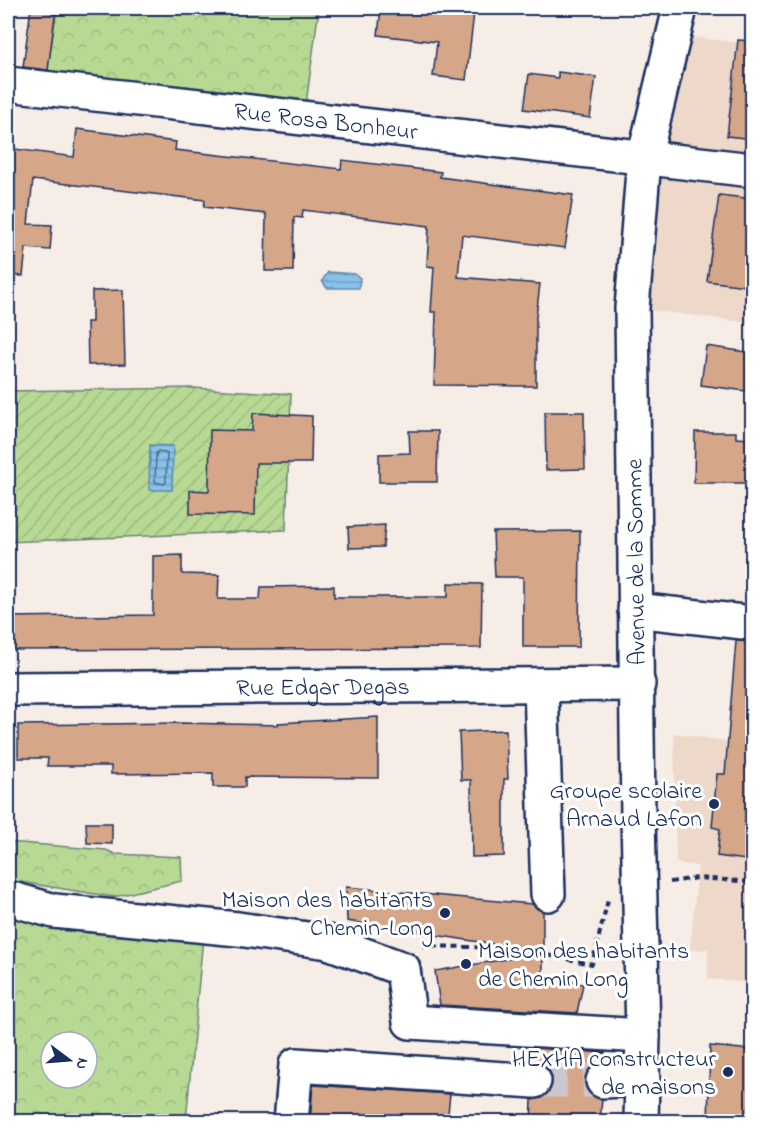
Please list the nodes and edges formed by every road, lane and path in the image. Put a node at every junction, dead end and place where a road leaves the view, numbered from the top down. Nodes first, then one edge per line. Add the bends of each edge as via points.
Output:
1 (680, 8) edge
2 (8, 84) edge
3 (644, 159) junction
4 (753, 170) edge
5 (635, 610) junction
6 (753, 623) edge
7 (638, 684) junction
8 (541, 687) junction
9 (8, 689) edge
10 (753, 882) edge
11 (640, 887) junction
12 (548, 894) dead end
13 (8, 898) edge
14 (404, 969) junction
15 (643, 1036) junction
16 (643, 1079) junction
17 (534, 1081) tunnel mouth
18 (603, 1081) tunnel mouth
19 (291, 1122) edge
20 (641, 1122) edge

1 - 3 street, Avenue de la Somme
2 - 3 street, Rue Rosa Bonheur
3 - 4 street, Rue Rosa Bonheur
3 - 5 street, Avenue de la Somme via 632,308
5 - 6 street
5 - 7 street, Avenue de la Somme
7 - 8 street, Rue Edgar Degas
7 - 11 street, Avenue de la Somme
8 - 9 street, Rue Edgar Degas
8 - 12 street
10 - 11 path via 697,878
11 - 14 path via 610,889 592,964 511,948 418,946
11 - 15 street, Avenue de la Somme
13 - 14 street via 54,911 328,942
14 - 15 street via 410,1022
15 - 16 street, Avenue de la Somme
16 - 18 street
16 - 20 street, Avenue de la Somme
17 - 19 street via 296,1065

